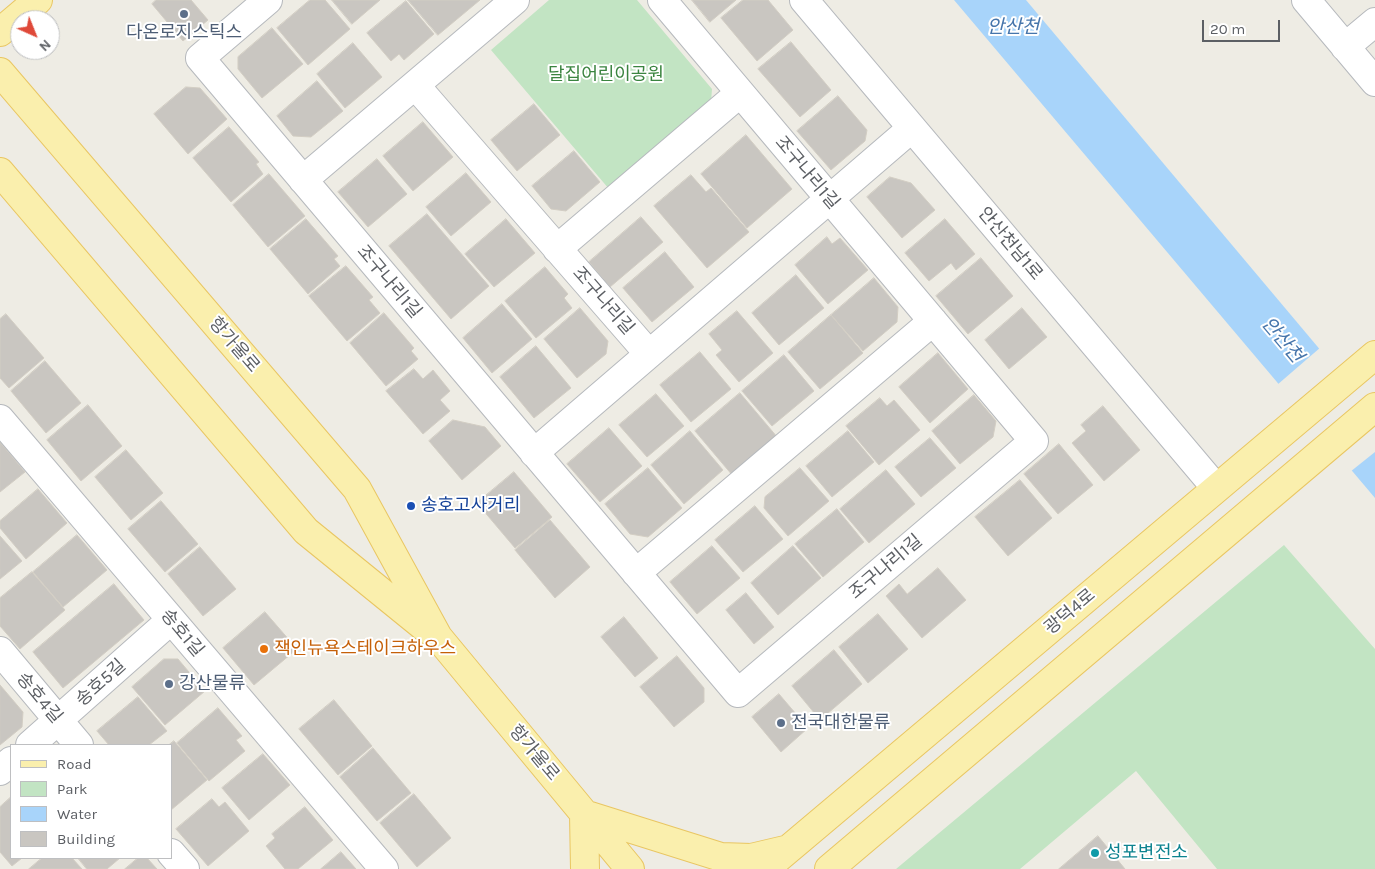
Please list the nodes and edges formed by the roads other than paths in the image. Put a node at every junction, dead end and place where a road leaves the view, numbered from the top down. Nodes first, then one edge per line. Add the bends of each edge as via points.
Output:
1 (38, 0) edge
2 (268, 0) edge
3 (515, 0) edge
4 (662, 0) edge
5 (804, 0) edge
6 (1306, 0) edge
7 (1375, 22) edge
8 (0, 32) edge
9 (1345, 47) junction
10 (0, 72) edge
11 (1375, 82) edge
12 (415, 85) junction
13 (740, 92) junction
14 (912, 128) junction
15 (0, 172) edge
16 (303, 180) junction
17 (829, 200) junction
18 (557, 249) junction
19 (933, 321) junction
20 (649, 354) junction
21 (1375, 355) edge
22 (1375, 407) edge
23 (0, 419) edge
24 (534, 453) junction
25 (1216, 488) junction
26 (636, 574) junction
27 (171, 620) junction
28 (438, 637) junction
29 (0, 651) edge
30 (58, 721) junction
31 (31, 744) edge
32 (78, 744) edge
33 (10, 762) edge
34 (0, 771) edge
35 (584, 814) junction
36 (787, 850) junction
37 (172, 854) edge
38 (185, 869) edge
39 (384, 869) edge
40 (585, 869) edge
41 (630, 869) edge
42 (765, 869) edge
43 (829, 869) edge

1 - 8 main road
2 - 16 street, 조구나리1길 via 200,58
3 - 12 street
4 - 13 street, 조구나리1길
5 - 14 street, 안산천남1로
6 - 9 street
7 - 9 street
9 - 11 street
10 - 28 main road, 항가울로 via 357,489
12 - 16 street
12 - 18 street, 조구나리길
13 - 17 street, 조구나리1길
13 - 18 street
14 - 17 street
14 - 25 street, 안산천남1로
15 - 28 main road, 항가울로 via 306,531
16 - 24 street, 조구나리1길
17 - 19 street, 조구나리1길
17 - 20 street
18 - 20 street, 조구나리길
19 - 26 street
19 - 26 street, 조구나리1길 via 1034,441 989,480 738,693
20 - 24 street
21 - 25 main road, 광덕4로
22 - 43 main road
23 - 27 street, 송호1길
24 - 26 street, 조구나리1길
25 - 36 main road, 광덕4로
27 - 30 street, 송호5길
27 - 39 street, 송호1길
28 - 35 main road, 항가울로
29 - 30 street, 송호4길
30 - 31 street, 송호5길
30 - 32 street, 송호4길
33 - 34 street
35 - 36 main road via 721,857 751,858
35 - 40 main road
35 - 41 main road, 항가울로
36 - 42 main road, 광덕4로
37 - 38 street

